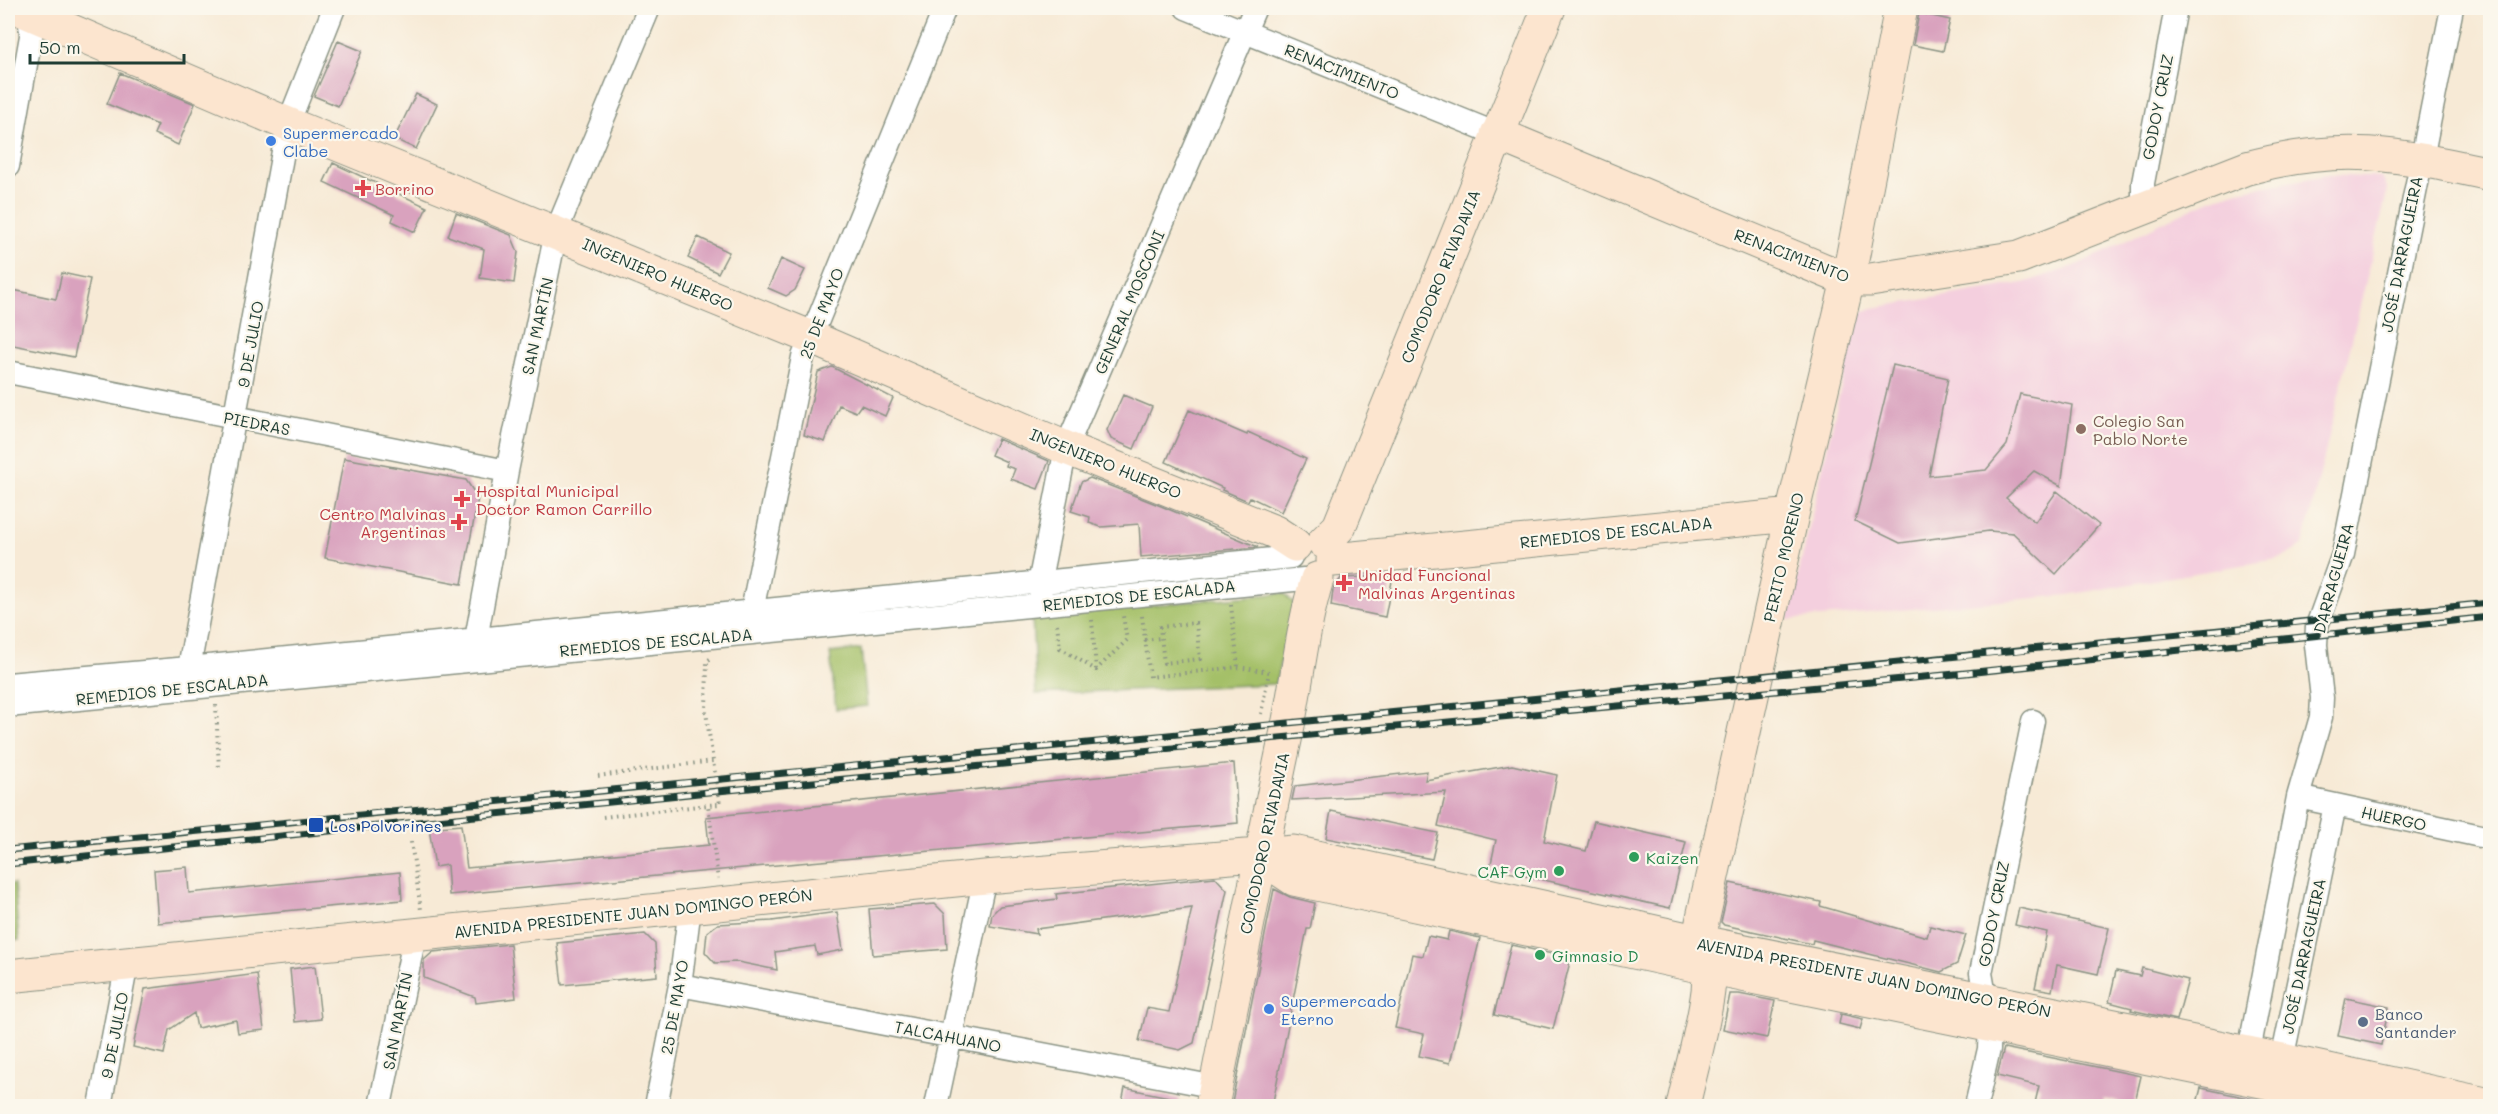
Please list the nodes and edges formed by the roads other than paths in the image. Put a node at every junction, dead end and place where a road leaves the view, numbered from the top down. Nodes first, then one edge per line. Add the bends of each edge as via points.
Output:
1 (334, 8) edge
2 (649, 8) edge
3 (945, 8) edge
4 (1186, 8) edge
5 (1255, 8) edge
6 (1550, 8) edge
7 (1901, 8) edge
8 (2176, 8) edge
9 (2452, 8) edge
10 (25, 9) edge
11 (1245, 32) junction
12 (288, 123) junction
13 (1497, 134) junction
14 (2420, 159) junction
15 (8, 166) edge
16 (2490, 174) edge
17 (2143, 208) junction
18 (556, 232) junction
19 (1848, 280) junction
20 (810, 337) junction
21 (8, 372) edge
22 (236, 420) junction
23 (1066, 448) junction
24 (507, 471) junction
25 (2353, 501) joint
26 (1792, 514) junction
27 (1311, 560) junction
28 (1046, 603) junction
29 (752, 611) junction
30 (756, 633) junction
31 (477, 649) junction
32 (190, 678) junction
33 (8, 684) edge
34 (8, 706) edge
35 (2033, 721) dead end
36 (2298, 797) junction
37 (2335, 805) junction
38 (2490, 838) edge
39 (1259, 856) junction
40 (985, 877) junction
41 (706, 905) junction
42 (419, 917) junction
43 (1704, 955) junction
44 (128, 963) junction
45 (8, 976) edge
46 (680, 985) junction
47 (1987, 1012) junction
48 (951, 1037) junction
49 (2246, 1066) junction
50 (2280, 1084) edge
51 (1214, 1097) edge
52 (2490, 1105) edge
53 (100, 1107) edge
54 (380, 1107) edge
55 (656, 1107) edge
56 (936, 1107) edge
57 (1683, 1107) edge
58 (1976, 1107) edge
59 (2384, 1107) edge

1 - 12 street, 9 DE JULIO
2 - 18 street, SAN MARTÍN
3 - 20 street, 25 DE MAYO
4 - 11 street, RENACIMIENTO
5 - 11 street, GENERAL MOSCONI
6 - 13 street, COMODORO RIVADAVIA
7 - 19 street, PERITO MORENO
8 - 17 street, GODOY CRUZ via 2143,183
9 - 14 street, JOSÉ DARRAGUEIRA
10 - 12 street, INGENIERO HUERGO
10 - 15 street via 32,36
11 - 13 street, RENACIMIENTO
11 - 23 street, GENERAL MOSCONI
12 - 18 street, INGENIERO HUERGO
12 - 22 street, 9 DE JULIO
13 - 19 street, RENACIMIENTO
13 - 27 street, COMODORO RIVADAVIA via 1339,527
14 - 16 street, RENACIMIENTO
14 - 17 street, RENACIMIENTO via 2349,151 2278,159
14 - 25 street, JOSÉ DARRAGUEIRA
17 - 19 street, RENACIMIENTO via 2008,260
18 - 20 street, INGENIERO HUERGO
18 - 24 street, SAN MARTÍN
19 - 26 street, PERITO MORENO
20 - 23 street, INGENIERO HUERGO
20 - 29 street, 25 DE MAYO
21 - 22 street, PIEDRAS
22 - 24 street, PIEDRAS
22 - 32 street, 9 DE JULIO
23 - 27 street, INGENIERO HUERGO via 1275,532
23 - 28 street, GENERAL MOSCONI
24 - 31 street, SAN MARTÍN
25 - 36 street, DARRAGUEIRA via 2343,554 2317,626 2321,717
26 - 27 street, REMEDIOS DE ESCALADA
26 - 43 street, PERITO MORENO via 1705,910
27 - 28 street, REMEDIOS DE ESCALADA
27 - 39 street, COMODORO RIVADAVIA via 1286,737
28 - 29 street, REMEDIOS DE ESCALADA
28 - 30 street, REMEDIOS DE ESCALADA
29 - 30 street, 25 DE MAYO
29 - 31 street, REMEDIOS DE ESCALADA
30 - 31 street, REMEDIOS DE ESCALADA
31 - 32 street, REMEDIOS DE ESCALADA
31 - 32 street, REMEDIOS DE ESCALADA via 216,683
32 - 33 street, REMEDIOS DE ESCALADA
32 - 34 street, REMEDIOS DE ESCALADA
35 - 47 street, GODOY CRUZ via 1981,973
36 - 37 street, HUERGO
36 - 49 street, JOSÉ DARRAGUEIRA
37 - 38 street, HUERGO
37 - 50 street, JOSÉ DARRAGUEIRA
39 - 40 street, AVENIDA PRESIDENTE JUAN DOMINGO PERÓN
39 - 43 street, AVENIDA PRESIDENTE JUAN DOMINGO PERÓN via 1294,879
39 - 51 street, COMODORO RIVADAVIA
40 - 41 street, AVENIDA PRESIDENTE JUAN DOMINGO PERÓN
40 - 48 street
41 - 42 street, AVENIDA PRESIDENTE JUAN DOMINGO PERÓN
41 - 46 street, 25 DE MAYO
42 - 44 street, AVENIDA PRESIDENTE JUAN DOMINGO PERÓN
42 - 54 street, SAN MARTÍN
43 - 47 street, AVENIDA PRESIDENTE JUAN DOMINGO PERÓN
43 - 57 street, PERITO MORENO via 1708,990
44 - 45 street, AVENIDA PRESIDENTE JUAN DOMINGO PERÓN
44 - 53 street, 9 DE JULIO
46 - 48 street, TALCAHUANO
46 - 55 street, 25 DE MAYO
47 - 49 street, AVENIDA PRESIDENTE JUAN DOMINGO PERÓN
47 - 58 street, GODOY CRUZ via 1989,1050
48 - 51 street, TALCAHUANO
48 - 56 street
49 - 50 street, AVENIDA PRESIDENTE JUAN DOMINGO PERÓN
50 - 52 street, AVENIDA PRESIDENTE JUAN DOMINGO PERÓN
50 - 59 street, AVENIDA PRESIDENTE JUAN DOMINGO PERÓN

